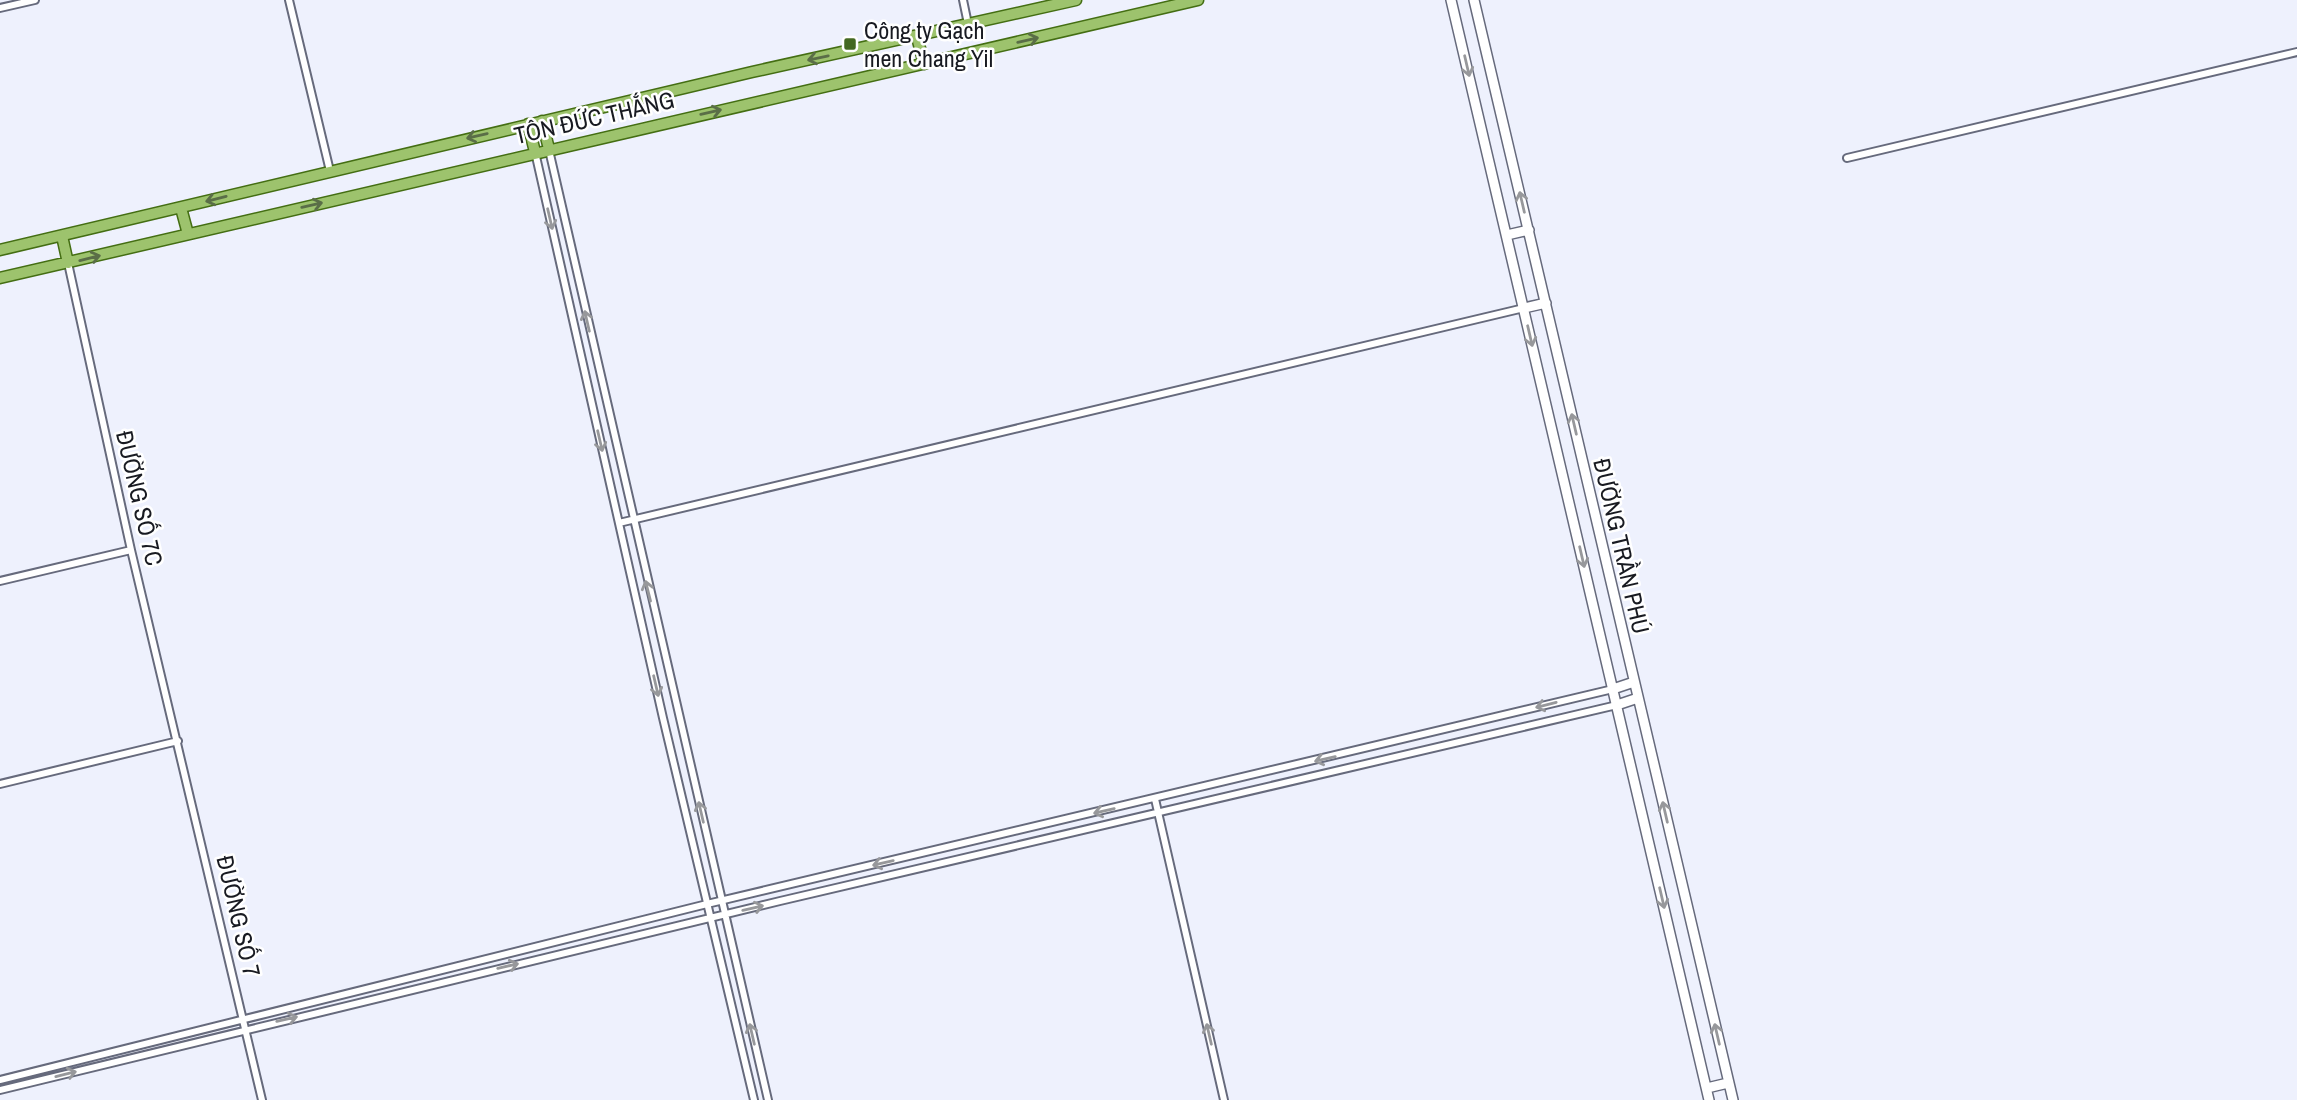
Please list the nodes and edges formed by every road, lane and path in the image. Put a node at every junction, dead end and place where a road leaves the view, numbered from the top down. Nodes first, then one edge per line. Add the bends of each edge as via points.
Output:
1 (35, 0) edge
2 (289, 0) edge
3 (963, 0) edge
4 (1076, 0) edge
5 (1198, 0) edge
6 (1451, 0) edge
7 (1474, 0) edge
8 (1168, 4) edge
9 (0, 8) edge
10 (968, 24) junction
11 (917, 37) junction
12 (2297, 52) edge
13 (924, 64) junction
14 (542, 121) junction
15 (528, 124) junction
16 (549, 149) junction
17 (535, 152) junction
18 (1847, 158) dead end
19 (330, 171) junction
20 (181, 208) junction
21 (1529, 230) junction
22 (188, 234) junction
23 (1507, 235) junction
24 (62, 236) junction
25 (0, 250) edge
26 (68, 263) junction
27 (0, 278) edge
28 (1546, 303) junction
29 (1524, 308) junction
30 (594, 352) junction
31 (581, 355) junction
32 (632, 520) junction
33 (619, 523) junction
34 (131, 550) junction
35 (0, 582) edge
36 (1634, 682) junction
37 (1613, 689) junction
38 (1638, 698) junction
39 (1616, 705) junction
40 (678, 715) junction
41 (663, 718) junction
42 (178, 741) junction
43 (1394, 742) junction
44 (1398, 756) junction
45 (0, 783) edge
46 (1155, 799) junction
47 (1158, 812) junction
48 (943, 849) junction
49 (947, 862) junction
50 (721, 901) junction
51 (706, 904) junction
52 (724, 915) junction
53 (710, 918) junction
54 (244, 1018) junction
55 (246, 1029) junction
56 (0, 1080) edge
57 (1728, 1083) junction
58 (1707, 1088) junction
59 (0, 1090) edge
60 (262, 1100) edge
61 (754, 1100) edge
62 (768, 1100) edge
63 (1224, 1100) edge
64 (1709, 1100) edge
65 (1732, 1100) edge

1 - 9 street
2 - 19 street
3 - 10 street
4 - 10 main road, TÔN ĐỨC THẮNG
5 - 8 main road, TÔN ĐỨC THẮNG
6 -> 23 main road, ĐƯỜNG TRẦN PHÚ
21 -> 7 main road, ĐƯỜNG TRẦN PHÚ
13 -> 8 main road, TÔN ĐỨC THẮNG
10 - 11 main road, TÔN ĐỨC THẮNG
11 - 13 main road
11 -> 14 main road, TÔN ĐỨC THẮNG
12 - 18 street
16 -> 13 main road, TÔN ĐỨC THẮNG
14 - 15 main road, TÔN ĐỨC THẮNG
14 - 16 main road
15 - 17 main road
15 -> 19 main road, TÔN ĐỨC THẮNG
16 - 17 main road, TÔN ĐỨC THẮNG
30 -> 16 street
22 -> 17 main road, TÔN ĐỨC THẮNG
17 -> 31 street
19 -> 20 main road, TÔN ĐỨC THẮNG
20 - 22 main road
20 - 24 main road, TÔN ĐỨC THẮNG
21 - 23 main road
21 - 28 main road, ĐƯỜNG TRẦN PHÚ
26 -> 22 main road, TÔN ĐỨC THẮNG
23 - 29 main road, ĐƯỜNG TRẦN PHÚ
24 - 25 main road, TÔN ĐỨC THẮNG
24 - 26 main road
26 - 27 main road, TÔN ĐỨC THẮNG
26 - 34 street, ĐƯỜNG SỐ 7C
28 - 29 main road
36 -> 28 main road, ĐƯỜNG TRẦN PHÚ
29 - 32 street
29 -> 37 main road, ĐƯỜNG TRẦN PHÚ
30 - 31 street
30 - 32 street
31 -> 33 street
32 - 33 street
40 -> 32 street
33 -> 41 street
34 - 35 street
34 - 42 street, ĐƯỜNG SỐ 7C
36 - 37 main road
36 - 38 main road, ĐƯỜNG TRẦN PHÚ
37 - 39 main road, ĐƯỜNG TRẦN PHÚ
37 -> 43 street
38 - 39 main road
57 -> 38 main road, ĐƯỜNG TRẦN PHÚ
39 - 44 street
39 -> 58 main road, ĐƯỜNG TRẦN PHÚ
40 - 41 street
50 -> 40 street
41 - 51 street
42 - 45 street
42 - 54 street, ĐƯỜNG SỐ 7
43 - 44 street
43 -> 46 street
44 - 47 street
46 - 47 street
46 -> 48 street
47 - 49 street
63 -> 47 street
48 - 49 street
48 -> 50 street
52 -> 49 street
50 - 51 street
50 - 52 street
51 - 53 street
51 - 54 street
52 - 53 street
62 -> 52 street
55 -> 53 street
53 - 61 street
54 - 55 street, ĐƯỜNG SỐ 7
54 - 56 street
59 -> 55 street
55 - 60 street, ĐƯỜNG SỐ 7
57 - 58 main road
57 - 65 main road, ĐƯỜNG TRẦN PHÚ
58 - 64 main road, ĐƯỜNG TRẦN PHÚ

